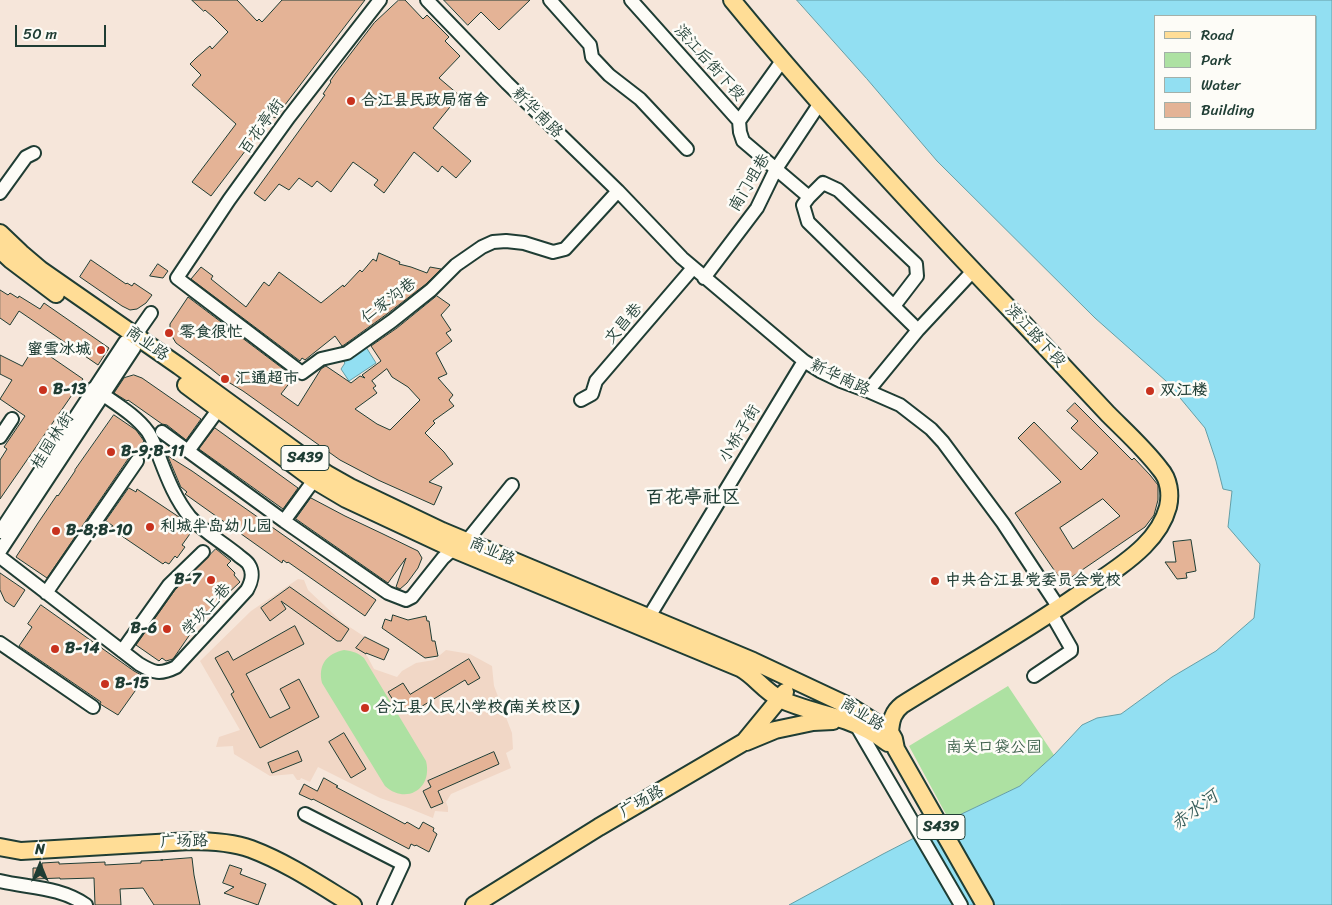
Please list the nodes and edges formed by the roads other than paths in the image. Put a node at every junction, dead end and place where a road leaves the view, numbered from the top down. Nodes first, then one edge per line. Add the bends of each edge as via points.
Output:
1 (380, 0) edge
2 (427, 0) edge
3 (550, 0) edge
4 (631, 0) edge
5 (732, 0) edge
6 (782, 61) junction
7 (820, 103) junction
8 (739, 121) junction
9 (687, 149) dead end
10 (34, 153) dead end
11 (776, 169) junction
12 (618, 191) junction
13 (0, 193) edge
14 (809, 197) junction
15 (1, 240) edge
16 (694, 268) junction
17 (973, 271) junction
18 (177, 278) joint
19 (704, 278) junction
20 (894, 306) junction
21 (151, 313) dead end
22 (918, 330) junction
23 (132, 342) junction
24 (804, 361) junction
25 (868, 390) junction
26 (99, 392) junction
27 (581, 400) dead end
28 (218, 410) junction
29 (12, 419) dead end
30 (162, 432) dead end
31 (0, 437) edge
32 (188, 450) junction
33 (137, 461) dead end
34 (314, 480) junction
35 (512, 485) dead end
36 (284, 521) junction
37 (0, 532) edge
38 (460, 545) junction
39 (203, 552) dead end
40 (1, 556) edge
41 (46, 593) junction
42 (1055, 610) junction
43 (646, 622) junction
44 (0, 642) edge
45 (122, 651) junction
46 (1034, 676) dead end
47 (794, 680) junction
48 (780, 699) junction
49 (909, 701) junction
50 (93, 707) dead end
51 (852, 718) junction
52 (890, 732) junction
53 (744, 742) junction
54 (896, 749) junction
55 (305, 814) dead end
56 (0, 847) edge
57 (0, 881) edge
58 (86, 905) edge
59 (353, 905) edge
60 (384, 905) edge
61 (474, 905) edge
62 (961, 905) edge
63 (986, 905) edge

1 - 18 street, 百花亭街 via 228,200
2 - 12 street, 新华南路 via 506,83
3 - 9 street via 590,45 592,57 640,99
4 - 8 street, 滨江后街下段
5 - 6 main road, 滨江路下段
6 - 7 main road, 滨江路下段
6 - 8 street
7 - 11 street, 南门咀巷
7 - 17 main road, 滨江路下段
8 - 11 street, 滨江后街下段 via 742,141
10 - 13 street via 26,157
11 - 14 street, 滨江后街下段
11 - 19 street, 南门咀巷 via 757,208
12 - 16 street, 新华南路
12 - 18 street, 仁家沟巷 via 565,249 553,252 506,241 482,247 452,268 431,290 392,321 347,353 321,359 302,373
14 - 20 street via 803,205 808,222
14 - 20 street via 823,183 838,190 916,264 917,276
15 - 23 main road, 商业路 / S439 via 11,260 34,279
16 - 19 street, 新华南路
16 - 27 street, 文昌巷 via 596,381 592,394
17 - 22 street
17 - 42 main road, 滨江路下段 via 1144,450 1168,482 1168,507 1162,523 1146,545 1123,565
19 - 24 street, 新华南路
20 - 22 street
21 - 23 street
22 - 25 street
23 - 26 street, 桂园林街
23 - 28 main road, 商业路 / S439
23 - 38 main road, 商业路 / S439 via 327,474
24 - 25 street, 新华南路 via 840,381
24 - 43 street, 小桥子街
25 - 42 street, 新华南路 via 911,412 943,442 1004,523
26 - 37 street, 桂园林街
26 - 40 street, 桂园林街
26 - 45 street, 学坎上巷 via 147,431 180,503 202,529 249,564 252,572 247,590 176,667 156,673 149,671
28 - 32 street
28 - 34 main road, 商业路 / S439
29 - 31 street
30 - 32 street
32 - 36 street
33 - 41 street
34 - 36 street
34 - 38 main road, 商业路 / S439 via 346,499
35 - 38 street
36 - 38 street via 388,593 406,600 412,597 443,558
38 - 43 main road, 商业路 / S439
39 - 45 street via 169,585
40 - 41 street, 学坎上巷
41 - 45 street, 学坎上巷
42 - 46 street, 新华南路 via 1071,651
42 - 49 main road
43 - 47 main road, 商业路 / S439 via 753,660
43 - 48 main road, 商业路 / S439 via 740,668
44 - 50 street
47 - 48 main road, 广场路
47 - 51 main road, 商业路 / S439
48 - 51 main road, 商业路 / S439 via 807,709
48 - 53 main road, 广场路
49 - 51 main road via 869,710
49 - 52 main road via 895,712
51 - 52 main road, 商业路 / S439
51 - 53 main road via 800,724
51 - 54 main road, 商业路 / S439
51 - 62 street
52 - 54 main road, 商业路
53 - 61 main road, 广场路
54 - 63 main road, S439
55 - 60 street via 403,864
56 - 59 main road, 广场路 via 21,850 220,842 252,850 293,869
57 - 58 street via 50,889

